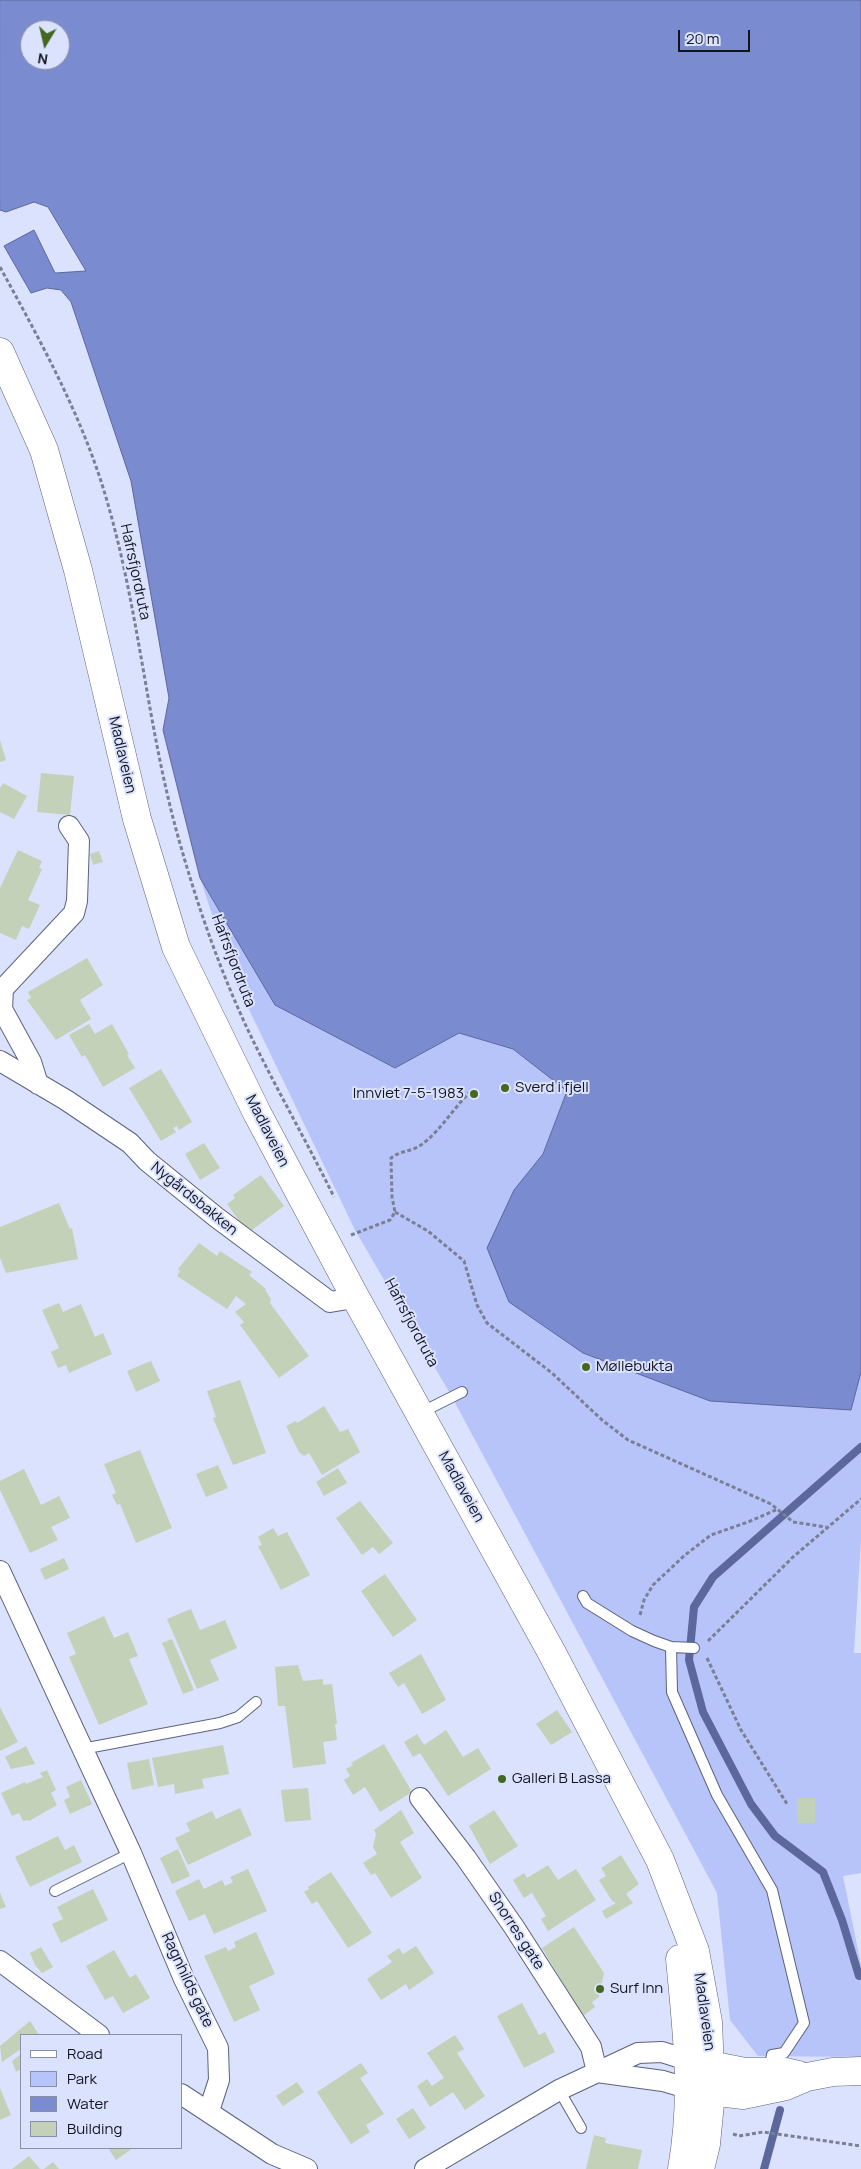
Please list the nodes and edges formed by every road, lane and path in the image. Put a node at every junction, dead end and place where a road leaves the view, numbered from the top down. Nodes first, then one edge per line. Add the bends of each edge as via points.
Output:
1 (0, 267) edge
2 (0, 352) edge
3 (69, 826) dead end
4 (0, 1062) edge
5 (38, 1084) junction
6 (468, 1093) dead end
7 (334, 1198) dead end
8 (395, 1212) junction
9 (348, 1228) dead end
10 (351, 1235) junction
11 (355, 1243) dead end
12 (353, 1293) junction
13 (462, 1392) dead end
14 (420, 1412) junction
15 (861, 1499) edge
16 (778, 1509) junction
17 (826, 1528) junction
18 (0, 1571) edge
19 (583, 1596) dead end
20 (5, 1598) edge
21 (632, 1632) junction
22 (676, 1646) junction
23 (698, 1647) junction
24 (256, 1702) dead end
25 (82, 1749) junction
26 (420, 1798) dead end
27 (787, 1804) dead end
28 (131, 1853) junction
29 (56, 1891) dead end
30 (0, 1962) edge
31 (98, 2034) edge
32 (861, 2070) edge
33 (597, 2072) junction
34 (701, 2077) junction
35 (770, 2082) junction
36 (559, 2090) junction
37 (182, 2095) edge
38 (209, 2111) junction
39 (581, 2128) dead end
40 (728, 2131) dead end
41 (861, 2146) edge
42 (306, 2169) edge
43 (424, 2169) edge
44 (682, 2169) edge
45 (700, 2169) edge

1 - 7 path, Hafrsfjordruta via 73,410 109,505 129,590 163,778 184,858 225,977 248,1030
2 - 12 main road, Madlaveien via 46,459 78,570 138,820 176,947 257,1113
3 - 5 street via 79,841 74,914 3,989 2,1008 31,1062
4 - 5 street, Nygårdsbakken
5 - 12 street, Nygårdsbakken via 130,1143 147,1161 216,1217 330,1302 342,1300
6 - 8 path via 426,1141 413,1151 400,1151 391,1158
8 - 10 path via 390,1220
8 - 16 path via 428,1231 464,1261 477,1305 487,1323 552,1373 613,1429 628,1440
9 - 10 path
10 - 11 path
12 - 14 main road, Madlaveien
13 - 14 lane
14 - 34 main road, Madlaveien via 575,1694 660,1860 694,1950 708,2022
15 - 17 path
16 - 17 path via 793,1522
16 - 21 path via 711,1535 665,1572 644,1600
17 - 23 path
18 - 20 street, Ragnhilds gate
19 - 21 lane via 587,1603
20 - 25 street, Ragnhilds gate
21 - 22 lane
22 - 23 lane
22 - 35 lane via 672,1692 717,1795 772,1890 804,2022 784,2053 772,2055
23 - 27 path via 741,1730
24 - 25 lane via 238,1717 220,1723
25 - 28 street, Ragnhilds gate
26 - 33 street, Snorres gate via 514,1927 592,2047
28 - 29 lane
28 - 38 street, Ragnhilds gate via 184,1979 218,2048 219,2080
30 - 31 street
32 - 35 main road via 806,2077 785,2072
33 - 34 street via 663,2081
33 - 34 street via 638,2053 662,2052
33 - 36 street
34 - 35 main road via 743,2095
34 - 44 main road, Madlaveien
34 - 45 main road, Madlaveien via 706,2144
36 - 39 lane
36 - 43 street
37 - 38 street
38 - 42 street via 272,2154
40 - 41 path via 739,2136 763,2132

